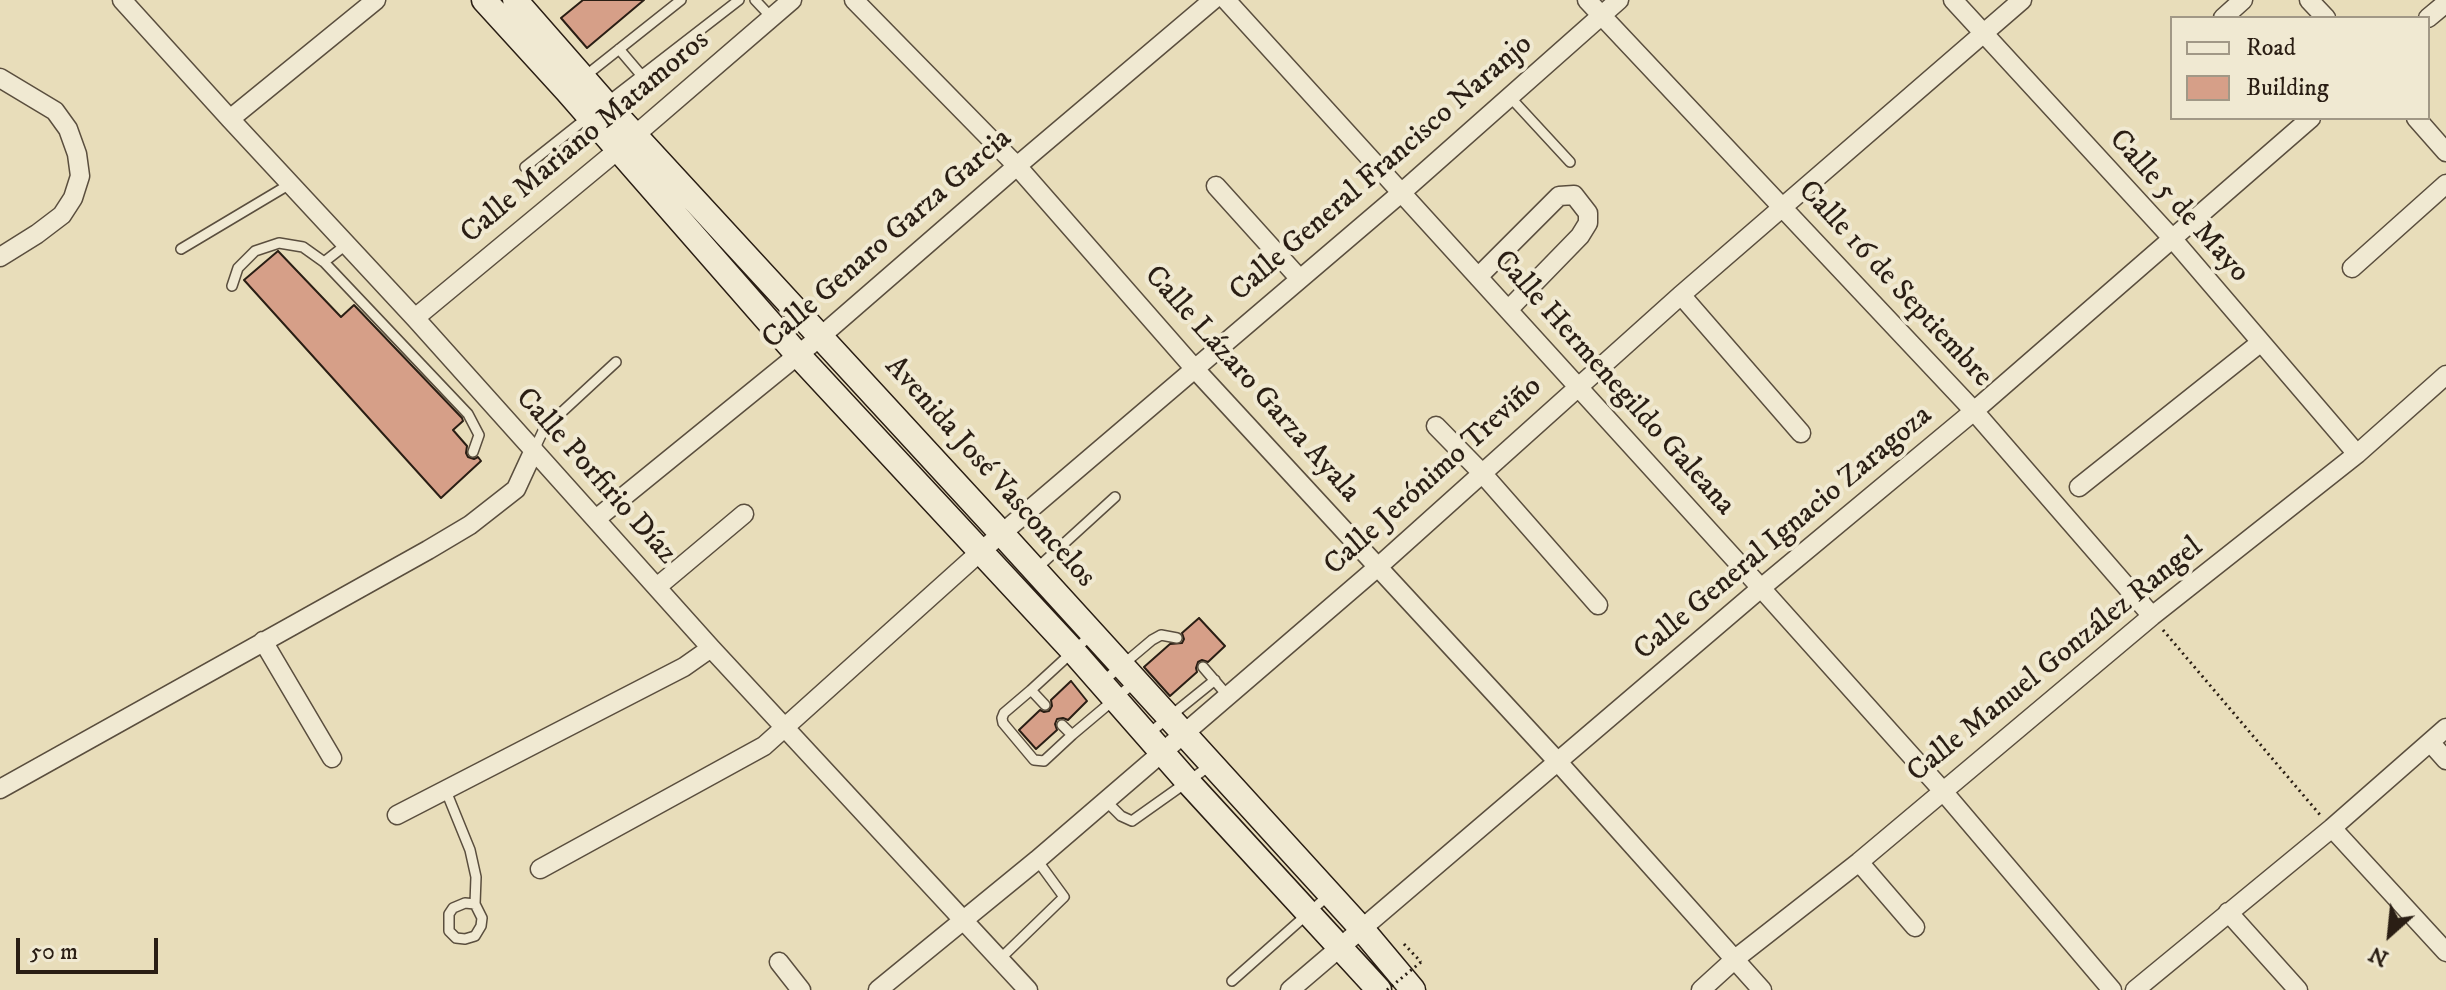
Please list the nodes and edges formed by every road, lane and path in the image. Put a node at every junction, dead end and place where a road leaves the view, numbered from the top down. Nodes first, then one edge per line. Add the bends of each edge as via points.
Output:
1 (122, 0) edge
2 (376, 0) edge
3 (484, 0) edge
4 (515, 0) edge
5 (681, 0) edge
6 (739, 0) edge
7 (755, 0) edge
8 (792, 0) edge
9 (854, 0) edge
10 (1213, 0) edge
11 (1226, 0) edge
12 (1587, 0) edge
13 (1619, 0) edge
14 (1953, 0) edge
15 (2022, 0) edge
16 (2243, 0) edge
17 (2309, 0) edge
18 (2446, 3) edge
19 (1601, 15) junction
20 (2225, 16) edge
21 (2324, 16) edge
22 (2430, 16) edge
23 (771, 17) junction
24 (1983, 32) junction
25 (619, 49) junction
26 (642, 76) junction
27 (0, 78) edge
28 (575, 84) junction
29 (1510, 97) junction
30 (598, 110) junction
31 (230, 119) junction
32 (2309, 120) edge
33 (2418, 120) edge
34 (627, 142) junction
35 (2446, 152) edge
36 (1570, 162) dead end
37 (1017, 166) junction
38 (525, 167) dead end
39 (290, 184) junction
40 (2446, 184) edge
41 (1216, 186) dead end
42 (1401, 193) junction
43 (1783, 207) junction
44 (2171, 237) junction
45 (347, 244) junction
46 (181, 249) dead end
47 (0, 257) edge
48 (324, 262) junction
49 (2352, 268) dead end
50 (1478, 277) junction
51 (1299, 278) junction
52 (232, 286) dead end
53 (1681, 295) junction
54 (1508, 310) junction
55 (415, 318) junction
56 (820, 337) junction
57 (2260, 343) junction
58 (798, 355) junction
59 (616, 362) dead end
60 (1194, 368) junction
61 (2446, 375) edge
62 (470, 379) junction
63 (1579, 385) junction
64 (451, 395) junction
65 (1974, 411) junction
66 (1436, 426) dead end
67 (1801, 433) dead end
68 (534, 450) junction
69 (473, 452) dead end
70 (2357, 454) junction
71 (1482, 473) junction
72 (2079, 487) dead end
73 (1115, 497) dead end
74 (744, 514) dead end
75 (596, 519) junction
76 (1003, 535) junction
77 (980, 552) junction
78 (1379, 566) junction
79 (1034, 571) junction
80 (657, 587) junction
81 (1761, 588) junction
82 (1014, 589) junction
83 (1598, 605) dead end
84 (2152, 616) junction
85 (1092, 634) junction
86 (1177, 638) dead end
87 (263, 641) junction
88 (711, 648) junction
89 (1073, 651) junction
90 (1203, 667) dead end
91 (1128, 674) junction
92 (1221, 688) junction
93 (1031, 690) junction
94 (1108, 691) junction
95 (1045, 705) dead end
96 (1062, 725) dead end
97 (784, 726) junction
98 (1175, 726) junction
99 (2446, 728) edge
100 (1072, 735) junction
101 (2430, 742) junction
102 (1154, 744) junction
103 (332, 758) dead end
104 (2446, 760) edge
105 (1558, 762) junction
106 (1211, 765) junction
107 (1188, 782) junction
108 (0, 789) edge
109 (1942, 790) junction
110 (446, 791) junction
111 (1105, 800) junction
112 (397, 815) dead end
113 (2332, 828) junction
114 (1037, 860) junction
115 (1859, 862) junction
116 (540, 869) dead end
117 (1330, 894) junction
118 (475, 904) dead end
119 (2228, 912) junction
120 (1308, 913) junction
121 (963, 922) junction
122 (1915, 927) dead end
123 (1361, 928) junction
124 (1405, 944) dead end
125 (1339, 947) junction
126 (2446, 952) edge
127 (1735, 959) junction
128 (999, 960) junction
129 (779, 962) dead end
130 (1232, 981) dead end
131 (801, 990) edge
132 (878, 990) edge
133 (1028, 990) edge
134 (1290, 990) edge
135 (1379, 990) edge
136 (1387, 990) edge
137 (1413, 990) edge
138 (1701, 990) edge
139 (1762, 990) edge
140 (2112, 990) edge
141 (2135, 990) edge
142 (2298, 990) edge

1 - 31 street, Calle Porfirio Díaz
2 - 31 street
3 - 28 main road, Avenida José Vasconcelos
4 - 28 main road, Avenida José Vasconcelos
5 - 25 lane
6 - 26 lane
7 - 23 lane
8 - 23 street, Calle Mariano Matamoros
9 - 37 street, Calle Lázaro Garza Ayala
10 - 37 street, Calle Genaro Garza Garcia
11 - 42 street, Calle Hermenegildo Galeana
12 - 19 street, Calle 16 de Septiembre
13 - 19 street, Calle General Francisco Naranjo
14 - 24 street, Calle 5 de Mayo
15 - 24 street, Calle Jerónimo Treviño
16 - 20 street
17 - 21 street
18 - 22 street
19 - 29 street, Calle General Francisco Naranjo
19 - 43 street, Calle 16 de Septiembre
23 - 34 street, Calle Mariano Matamoros
24 - 43 street, Calle Jerónimo Treviño
24 - 44 street, Calle 5 de Mayo
25 - 26 lane
25 - 28 lane
26 - 30 lane
27 - 47 street via 55,111 68,129 80,176 62,215
28 - 30 main road, Avenida José Vasconcelos
29 - 36 lane
29 - 42 street, Calle General Francisco Naranjo
30 - 34 main road, Avenida José Vasconcelos
30 - 38 lane
31 - 39 street, Calle Porfirio Díaz
32 - 44 street, Calle General Ignacio Zaragoza
33 - 35 street
34 - 55 street, Calle Mariano Matamoros
34 - 56 main road, Avenida José Vasconcelos
34 - 58 main road, Avenida José Vasconcelos
37 - 56 street, Calle Genaro Garza Garcia
37 - 60 street, Calle Lázaro Garza Ayala
39 - 45 street, Calle Porfirio Díaz
39 - 46 lane
40 - 49 street
41 - 51 street
42 - 50 street, Calle Hermenegildo Galeana
42 - 51 street, Calle General Francisco Naranjo
43 - 53 street, Calle Jerónimo Treviño
43 - 65 street, Calle 16 de Septiembre
44 - 57 street, Calle 5 de Mayo
44 - 65 street, Calle General Ignacio Zaragoza
45 - 48 lane
45 - 55 street, Calle Porfirio Díaz
48 - 52 lane via 303,247 279,243 255,251 238,268
48 - 64 lane
50 - 54 street, Calle Hermenegildo Galeana
50 - 54 street via 1559,196 1574,195 1588,213 1588,223
51 - 60 street, Calle General Francisco Naranjo
53 - 63 street, Calle Jerónimo Treviño
53 - 67 street
54 - 63 street, Calle Hermenegildo Galeana
55 - 62 street, Calle Porfirio Díaz
56 - 58 street, Calle Genaro Garza Garcia
56 - 76 main road, Avenida José Vasconcelos
57 - 70 street, Calle 5 de Mayo
57 - 72 street
58 - 75 street, Calle Genaro Garza Garcia
58 - 77 main road, Avenida José Vasconcelos
59 - 68 lane via 550,423
60 - 76 street, Calle General Francisco Naranjo
60 - 78 street, Calle Lázaro Garza Ayala
61 - 70 street, Calle Manuel González Rangel
62 - 64 lane
62 - 68 street, Calle Porfirio Díaz
63 - 71 street, Calle Jerónimo Treviño
63 - 81 street, Calle Hermenegildo Galeana
64 - 69 lane via 479,435
65 - 81 street, Calle General Ignacio Zaragoza
65 - 84 street, Calle 16 de Septiembre
66 - 71 street
68 - 75 street, Calle Porfirio Díaz
68 - 87 street via 516,489 470,525
70 - 84 street, Calle Manuel González Rangel
71 - 78 street, Calle Jerónimo Treviño
71 - 83 street
73 - 79 lane
74 - 80 street
75 - 80 street, Calle Porfirio Díaz
76 - 77 street, Calle General Francisco Naranjo
76 - 79 main road, Avenida José Vasconcelos
77 - 82 main road, Avenida José Vasconcelos
77 - 97 street, Calle General Francisco Naranjo
78 - 92 street, Calle Jerónimo Treviño
78 - 105 street, Calle Lázaro Garza Ayala
79 - 82 lane
79 - 85 main road, Avenida José Vasconcelos
80 - 88 street, Calle Porfirio Díaz
81 - 105 street, Calle General Ignacio Zaragoza
81 - 109 street, Calle Hermenegildo Galeana
82 - 89 main road, Avenida José Vasconcelos
84 - 109 street, Calle Manuel González Rangel
84 - 113 path
85 - 89 lane
85 - 91 main road, Avenida José Vasconcelos
86 - 91 lane via 1161,635 1152,640
87 - 103 street
87 - 108 street
88 - 97 street, Calle Porfirio Díaz
88 - 110 street
89 - 93 lane
89 - 94 main road, Avenida José Vasconcelos
90 - 92 lane
91 - 94 lane
91 - 94 lane
91 - 98 main road, Avenida José Vasconcelos
92 - 98 street, Calle Jerónimo Treviño
93 - 95 lane
93 - 100 lane via 1002,718 1034,760 1044,761
94 - 100 lane
94 - 102 main road, Avenida José Vasconcelos
96 - 100 lane
97 - 116 street, Calle General Francisco Naranjo via 764,746
97 - 121 street, Calle Porfirio Díaz
98 - 102 street, Calle Jerónimo Treviño
98 - 106 main road, Avenida José Vasconcelos
99 - 101 street
101 - 104 street
101 - 113 street
102 - 107 main road, Avenida José Vasconcelos
102 - 111 street, Calle Jerónimo Treviño
105 - 123 street, Calle General Ignacio Zaragoza
105 - 127 street, Calle Lázaro Garza Ayala
106 - 107 lane
106 - 117 main road, Avenida José Vasconcelos
107 - 111 lane via 1132,821
107 - 120 main road, Avenida José Vasconcelos
109 - 115 street, Calle Manuel González Rangel
109 - 140 street, Calle Hermenegildo Galeana
110 - 112 street
110 - 118 lane via 475,869
111 - 114 street, Calle Jerónimo Treviño
113 - 119 street
113 - 126 street
114 - 121 street, Calle Jerónimo Treviño
114 - 128 lane via 1064,897
115 - 122 street
115 - 127 street, Calle Manuel González Rangel
117 - 120 lane
117 - 123 main road, Avenida José Vasconcelos
119 - 141 street
119 - 142 street
120 - 125 main road, Avenida José Vasconcelos
120 - 130 lane
121 - 128 street, Calle Porfirio Díaz
121 - 132 street, Calle Jerónimo Treviño
123 - 125 street, Calle General Ignacio Zaragoza
123 - 137 main road, Avenida José Vasconcelos
124 - 136 path, bridge via 1421,962
125 - 134 street, Calle General Ignacio Zaragoza
125 - 135 main road, Avenida José Vasconcelos
127 - 138 street, Calle Manuel González Rangel
127 - 139 street, Calle Lázaro Garza Ayala
128 - 133 street, Calle Porfirio Díaz
129 - 131 street

